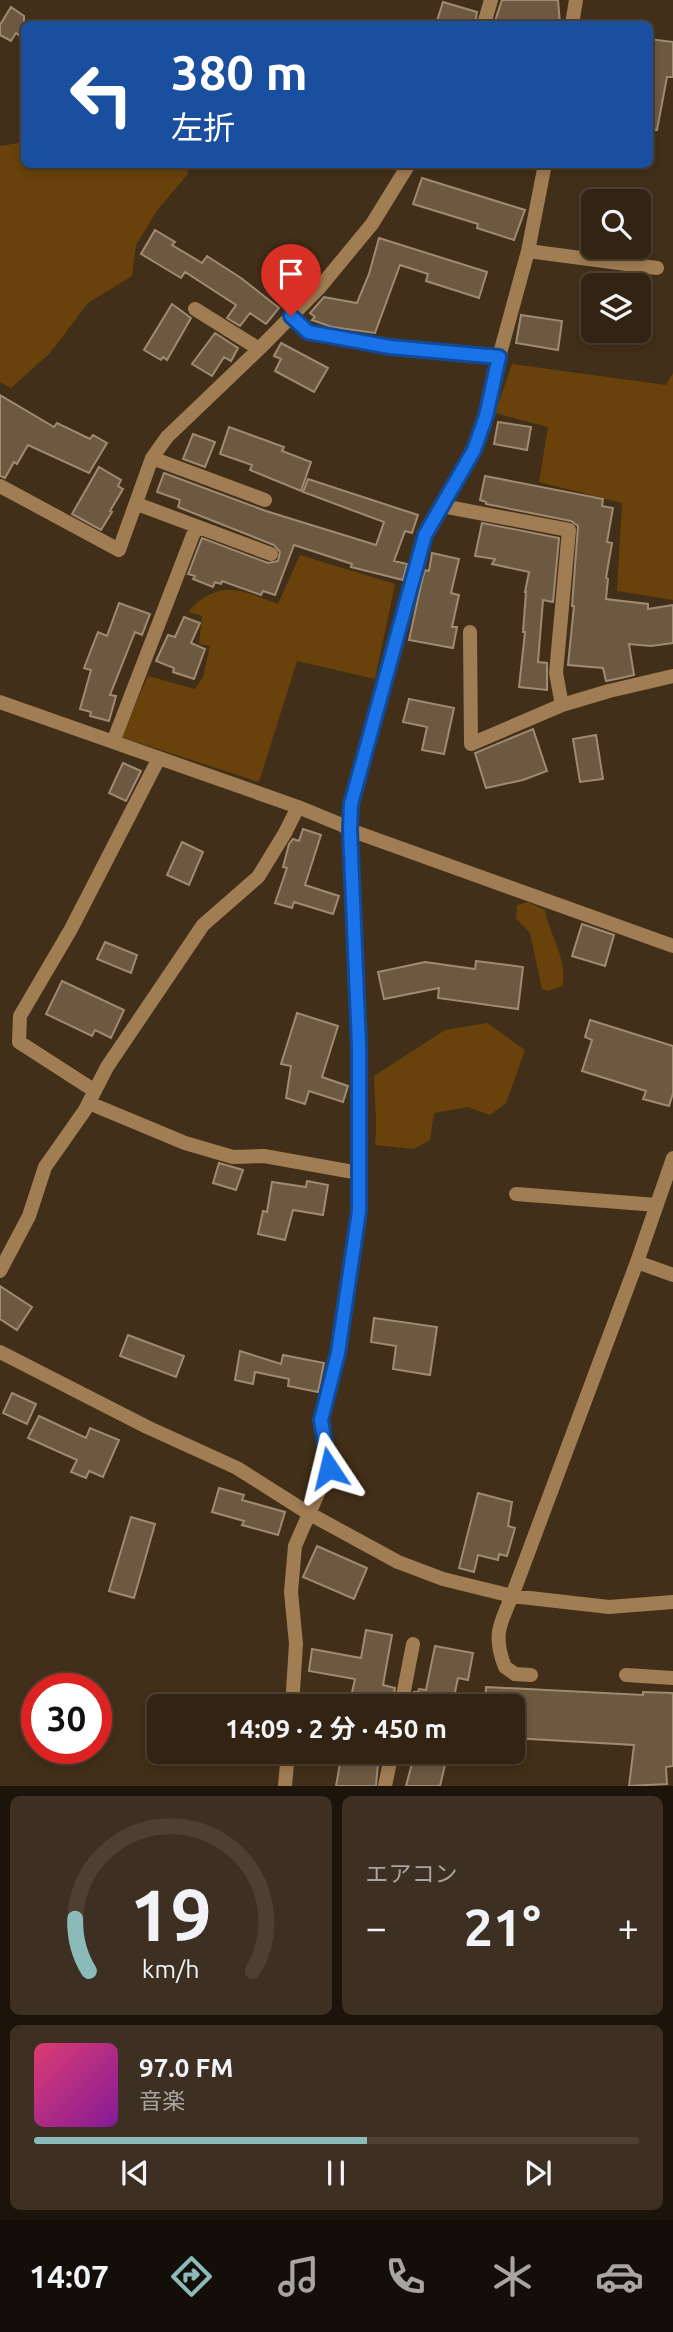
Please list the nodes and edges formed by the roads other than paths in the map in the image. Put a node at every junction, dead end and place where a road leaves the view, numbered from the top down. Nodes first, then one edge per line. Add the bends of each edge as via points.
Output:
1 (491, 0) edge
2 (576, 0) edge
3 (485, 21) edge
4 (572, 21) edge
5 (407, 168) edge
6 (544, 168) edge
7 (528, 251) junction
8 (657, 268) dead end
9 (195, 309) dead end
10 (291, 316) junction
11 (259, 349) junction
12 (499, 357) junction
13 (152, 457) junction
14 (0, 486) edge
15 (265, 500) dead end
16 (137, 504) junction
17 (442, 506) junction
18 (196, 527) junction
19 (271, 554) dead end
20 (470, 632) dead end
21 (673, 676) edge
22 (0, 702) edge
23 (562, 705) junction
24 (113, 742) junction
25 (159, 758) junction
26 (298, 807) junction
27 (350, 830) junction
28 (673, 946) edge
29 (92, 1097) junction
30 (673, 1158) edge
31 (359, 1172) junction
32 (516, 1194) dead end
33 (657, 1205) junction
34 (637, 1262) junction
35 (0, 1271) edge
36 (673, 1275) edge
37 (0, 1352) edge
38 (308, 1513) junction
39 (512, 1596) junction
40 (673, 1602) edge
41 (413, 1644) dead end
42 (531, 1675) dead end
43 (626, 1675) dead end
44 (673, 1678) edge
45 (293, 1694) edge
46 (403, 1694) edge
47 (287, 1764) edge
48 (390, 1764) edge
49 (285, 1786) edge
50 (385, 1786) edge

1 - 3 street
2 - 4 street
5 - 10 street via 372,224
6 - 7 street
7 - 8 street
7 - 12 street
9 - 11 street
10 - 11 street
10 - 12 street via 308,332 390,347
11 - 13 street
12 - 17 street via 474,450
13 - 15 street
13 - 16 street
14 - 16 street via 119,550
16 - 18 street
17 - 23 street via 569,530 556,673
17 - 27 street via 425,535 351,804
18 - 19 street
18 - 24 street
20 - 23 street via 471,744
21 - 23 street
22 - 24 street
24 - 25 street
25 - 26 street
25 - 29 street via 71,929 20,1016 19,1042
26 - 27 street
26 - 29 street via 258,877 203,925 107,1067
27 - 28 street
27 - 31 street
29 - 31 street via 185,1143 233,1157 264,1156
29 - 35 street via 45,1167 29,1216
30 - 33 street
31 - 38 street via 359,1211 338,1353 321,1420 329,1468
32 - 33 street
33 - 34 street
34 - 36 street
34 - 39 street
37 - 38 street via 237,1468
38 - 39 street via 398,1563
38 - 45 street via 295,1546 291,1592 296,1644
39 - 40 street via 610,1607
39 - 42 street via 500,1622 499,1652 505,1667 515,1674
41 - 46 street
43 - 44 street
47 - 49 street
48 - 50 street

